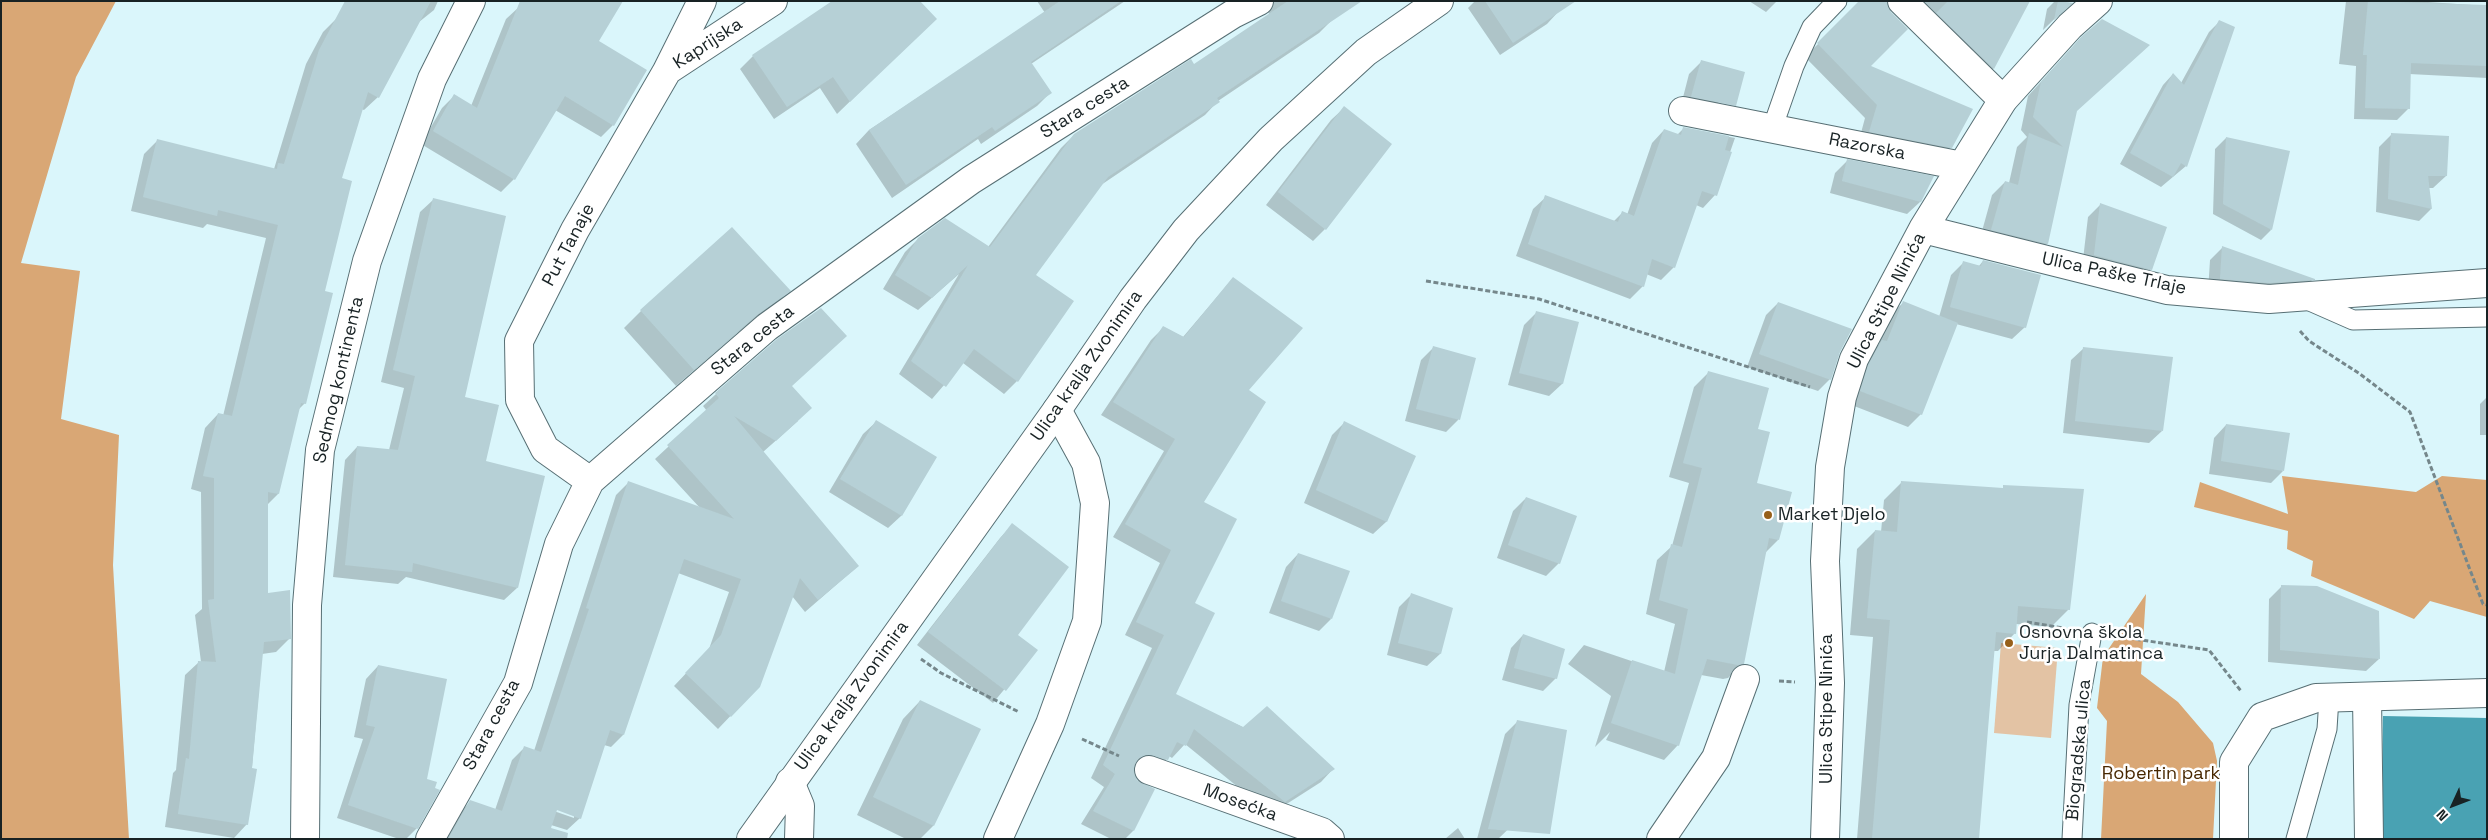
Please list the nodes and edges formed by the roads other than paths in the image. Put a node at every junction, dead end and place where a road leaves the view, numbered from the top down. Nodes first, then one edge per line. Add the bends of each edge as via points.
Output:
1 (471, 1) edge
2 (702, 1) edge
3 (773, 1) edge
4 (1259, 1) edge
5 (1439, 1) edge
6 (1837, 1) edge
7 (1902, 1) edge
8 (2098, 1) edge
9 (667, 71) junction
10 (2002, 100) junction
11 (1683, 111) dead end
12 (1772, 129) junction
13 (1962, 166) junction
14 (1923, 229) junction
15 (2487, 283) edge
16 (2297, 296) junction
17 (2487, 317) edge
18 (1057, 410) junction
19 (590, 482) junction
20 (2092, 632) dead end
21 (1745, 679) road end
22 (2487, 693) edge
23 (2329, 698) junction
24 (2367, 698) junction
25 (1149, 770) dead end
26 (790, 782) junction
27 (305, 839) edge
28 (430, 839) edge
29 (751, 839) edge
30 (800, 839) edge
31 (998, 839) edge
32 (1330, 839) edge
33 (1661, 839) edge
34 (1826, 839) edge
35 (2072, 839) edge
36 (2234, 839) edge
37 (2296, 839) edge
38 (2369, 839) edge

1 - 27 street, Sedmog kontinenta via 432,80 367,261 320,450 307,605
2 - 9 street, Put Tanaje
3 - 9 street, Kaprijska
4 - 19 street, Stara cesta via 1233,14 971,180 766,327
5 - 18 street, Ulica kralja Zvonimira via 1366,52 1258,153 1186,230 1133,299
6 - 12 lane via 1812,27 1794,66
7 - 10 street
8 - 10 street, Ulica Stipe Ninića via 2070,26
9 - 19 street, Put Tanaje via 575,230 519,341 520,400 545,449
10 - 13 street, Ulica Stipe Ninića
11 - 12 street, Razorska
12 - 13 street, Razorska
13 - 14 street, Ulica Stipe Ninića
14 - 16 street, Ulica Paške Trlaje via 2167,290 2268,299
14 - 34 street, Ulica Stipe Ninića via 1854,359 1842,397 1830,467 1825,561 1830,683
15 - 16 street, Ulica Paške Trlaje
16 - 17 lane via 2353,320
18 - 26 street, Ulica kralja Zvonimira
18 - 31 street via 1086,463 1095,503 1087,621 1050,724
19 - 28 street, Stara cesta via 559,544 518,683
20 - 35 lane, Biogradska ulica via 2079,705
21 - 33 street via 1716,758
22 - 24 street
23 - 24 street
23 - 36 street via 2316,698 2262,717 2234,762
23 - 37 lane via 2327,729
24 - 38 street
25 - 32 street, Mosećka via 1322,832
26 - 29 street, Ulica kralja Zvonimira
26 - 30 street via 800,806

